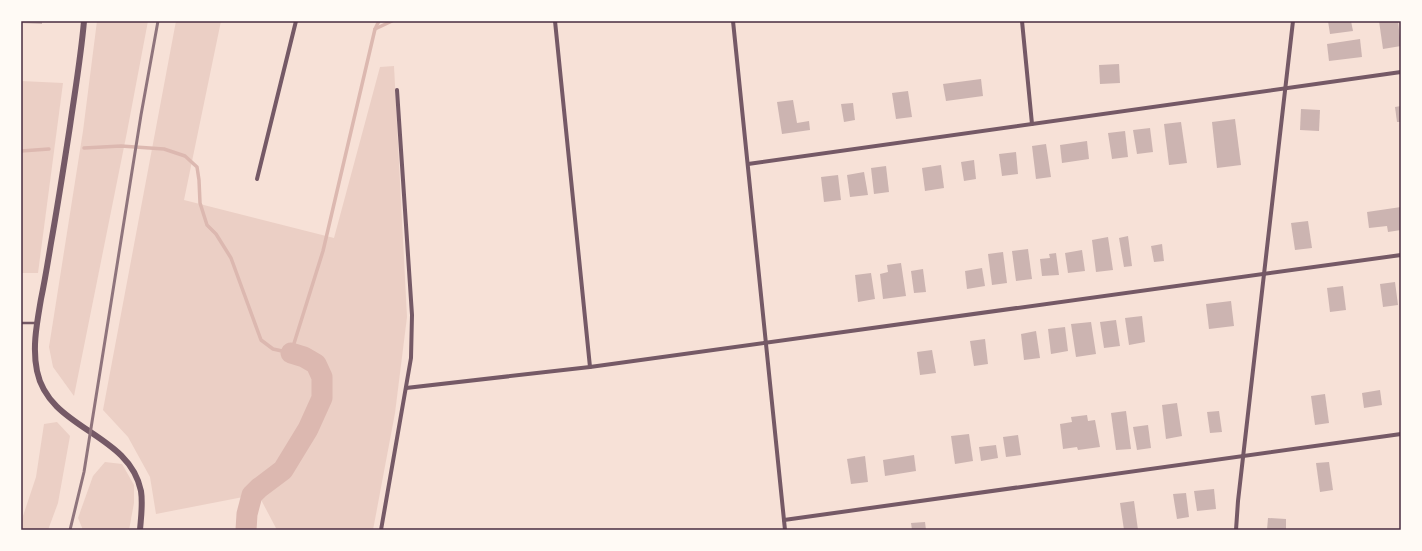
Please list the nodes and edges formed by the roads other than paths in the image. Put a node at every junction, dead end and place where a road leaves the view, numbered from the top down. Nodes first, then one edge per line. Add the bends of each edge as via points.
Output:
1 (84, 21) edge
2 (296, 21) edge
3 (555, 21) edge
4 (733, 21) edge
5 (1022, 21) edge
6 (1293, 21) edge
7 (1401, 72) edge
8 (1285, 88) junction
9 (397, 90) dead end
10 (1032, 124) junction
11 (748, 164) junction
12 (257, 179) dead end
13 (1401, 255) edge
14 (1263, 273) junction
15 (21, 323) edge
16 (37, 323) junction
17 (766, 343) junction
18 (590, 367) junction
19 (406, 388) junction
20 (1401, 434) edge
21 (1243, 457) junction
22 (784, 520) junction
23 (140, 530) edge
24 (381, 530) edge
25 (785, 530) edge
26 (1236, 530) edge

1 - 16 street via 60,190
2 - 12 street
3 - 18 street
4 - 11 street
5 - 10 street
6 - 8 street
7 - 8 street
8 - 10 street
8 - 14 street
9 - 19 street via 412,315 411,358
10 - 11 street
11 - 17 street
13 - 14 street
14 - 17 street
14 - 21 street
15 - 16 lane
16 - 23 street via 35,360 44,390 66,416 107,443 129,464 141,491
17 - 18 street
17 - 22 street
18 - 19 street
19 - 24 street
20 - 21 street
21 - 22 street
21 - 26 street
22 - 25 street

